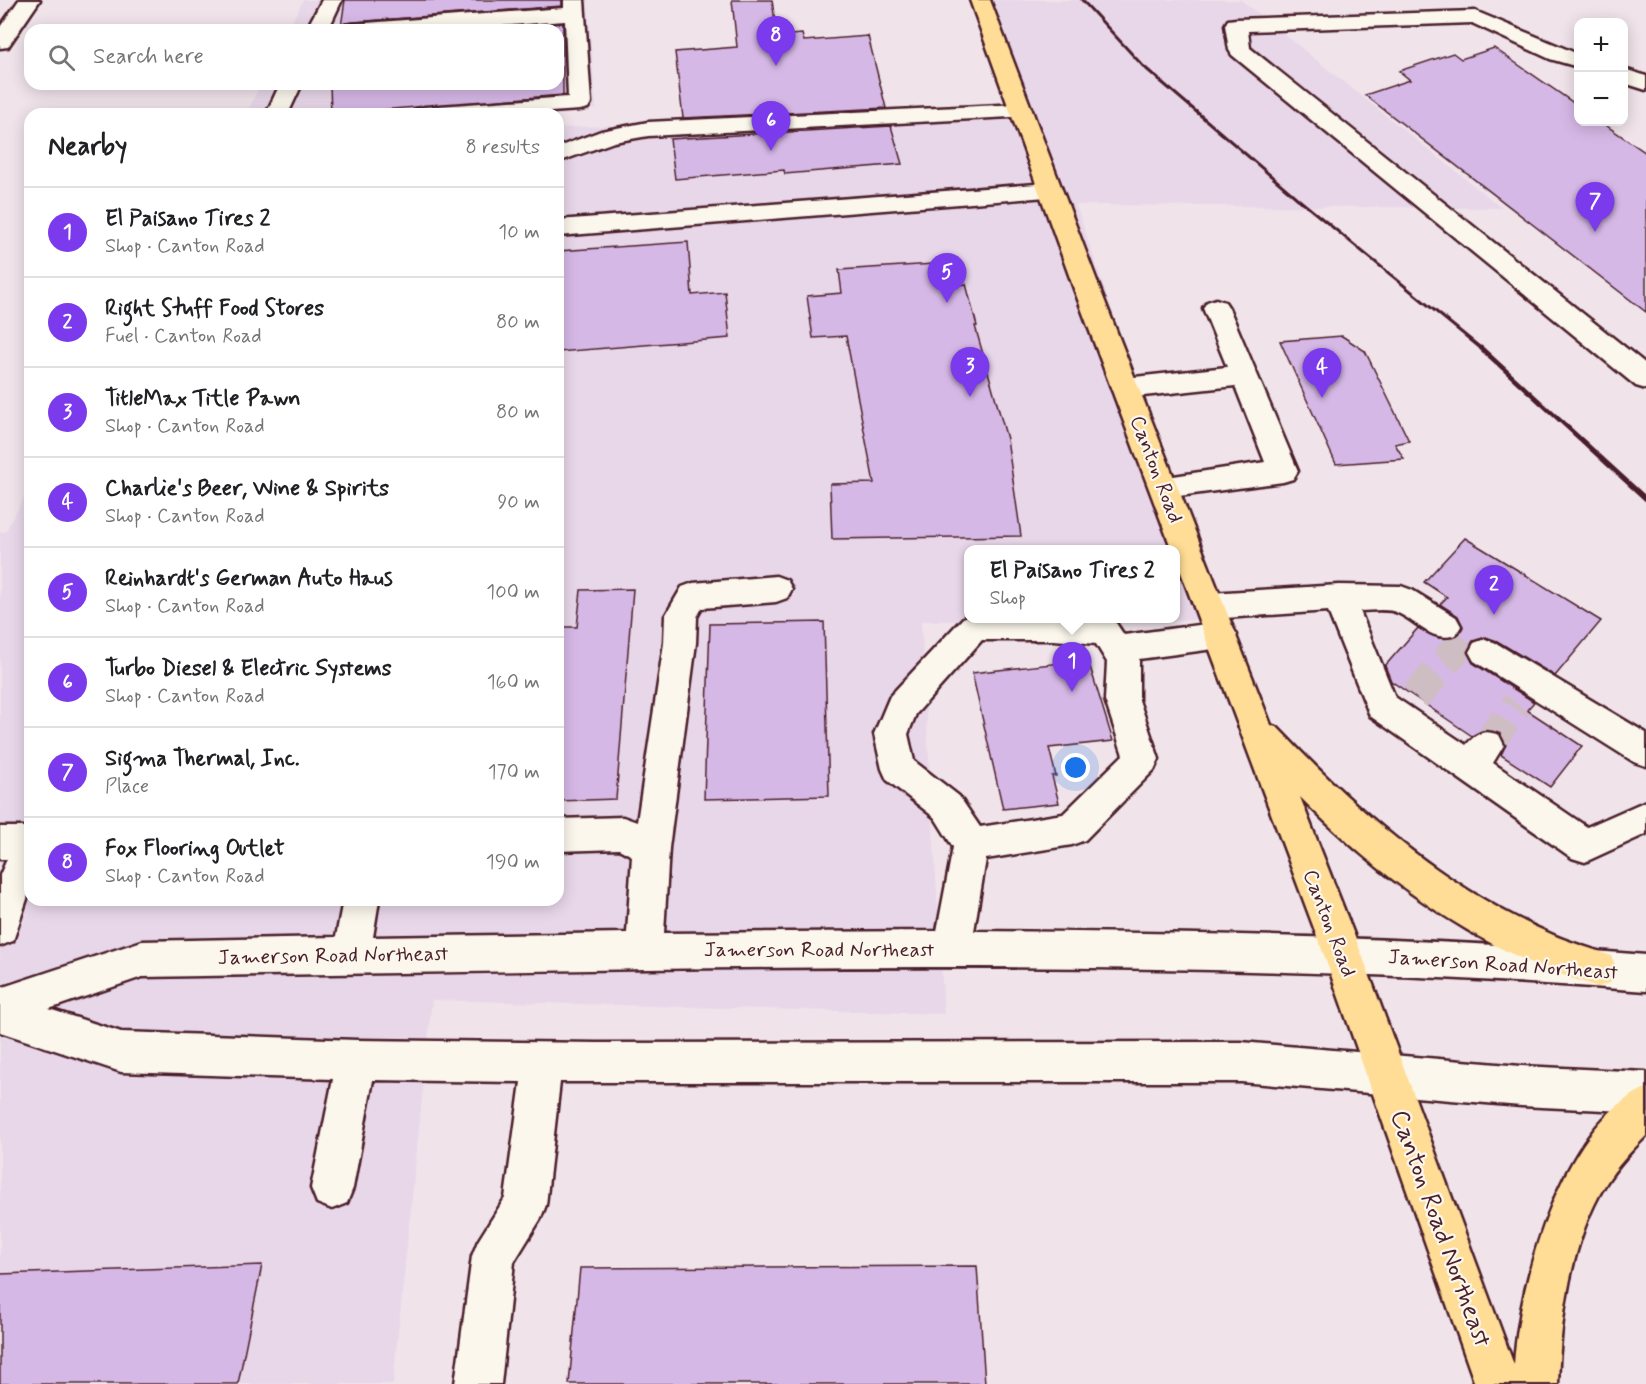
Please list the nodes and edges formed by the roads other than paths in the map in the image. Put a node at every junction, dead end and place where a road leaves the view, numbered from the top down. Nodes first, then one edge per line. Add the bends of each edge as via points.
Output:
1 (30, 0) edge
2 (332, 0) edge
3 (980, 0) edge
4 (575, 7) edge
5 (320, 24) edge
6 (411, 24) edge
7 (0, 42) edge
8 (568, 58) edge
9 (1574, 59) edge
10 (1628, 78) edge
11 (1646, 83) edge
12 (288, 90) edge
13 (280, 108) edge
14 (510, 108) edge
15 (1021, 111) junction
16 (564, 153) edge
17 (1050, 191) junction
18 (564, 228) edge
19 (1216, 308) dead end
20 (1244, 375) junction
21 (1646, 379) edge
22 (1125, 388) junction
23 (1164, 487) junction
24 (776, 589) dead end
25 (1339, 598) junction
26 (1215, 621) junction
27 (1445, 626) dead end
28 (1116, 649) junction
29 (1485, 652) dead end
30 (1256, 726) junction
31 (1646, 751) edge
32 (1646, 817) edge
33 (564, 835) edge
34 (0, 843) edge
35 (24, 845) edge
36 (971, 845) junction
37 (651, 848) junction
38 (24, 860) edge
39 (360, 906) edge
40 (0, 928) edge
41 (952, 948) junction
42 (644, 950) junction
43 (351, 955) junction
44 (1343, 955) junction
45 (1598, 969) junction
46 (1646, 973) edge
47 (0, 1007) edge
48 (0, 1013) edge
49 (357, 1060) junction
50 (543, 1062) junction
51 (1385, 1073) junction
52 (1646, 1092) edge
53 (1646, 1108) edge
54 (332, 1188) dead end
55 (478, 1384) edge
56 (1498, 1384) edge
57 (1535, 1384) edge

1 - 7 street
2 - 5 street
3 - 15 main road, Canton Road
4 - 6 street
4 - 8 street
8 - 14 street via 580,103
9 - 21 street via 1475,17 1236,25 1240,51
10 - 11 street
12 - 13 street
15 - 16 street via 648,129 609,136
15 - 17 main road, Canton Road
17 - 18 street
17 - 22 main road, Canton Road
19 - 20 street
20 - 22 street
20 - 23 street via 1282,471
22 - 23 main road, Canton Road
23 - 26 main road, Canton Road
24 - 37 street via 693,596 681,616
25 - 26 street
25 - 27 street via 1401,600
25 - 32 street via 1382,706 1406,707 1478,756 1585,846
26 - 28 street
26 - 30 main road, Canton Road
28 - 36 street via 1123,660 1122,700 1142,759 1072,829
28 - 36 street via 1105,632 1054,627 974,627 902,706 891,734 899,769 947,807
29 - 31 street via 1526,693
30 - 44 main road, Canton Road
30 - 45 main road via 1338,810 1401,866 1538,947
33 - 37 street via 623,833
34 - 35 street
36 - 41 street
37 - 42 street
38 - 40 street
39 - 43 street
41 - 42 street, Jamerson Road Northeast
41 - 44 street, Jamerson Road Northeast
42 - 43 street, Jamerson Road Northeast
43 - 47 street, Jamerson Road Northeast via 142,959
44 - 45 street, Jamerson Road Northeast
44 - 51 main road, Canton Road
45 - 46 street, Jamerson Road Northeast
48 - 49 street via 122,1052
49 - 50 street
49 - 54 street
50 - 51 street via 1241,1062
50 - 55 street via 525,1205 493,1256
51 - 52 street via 1521,1086
51 - 56 main road, Canton Road Northeast
53 - 57 main road via 1617,1136 1585,1179 1563,1234 1547,1295

